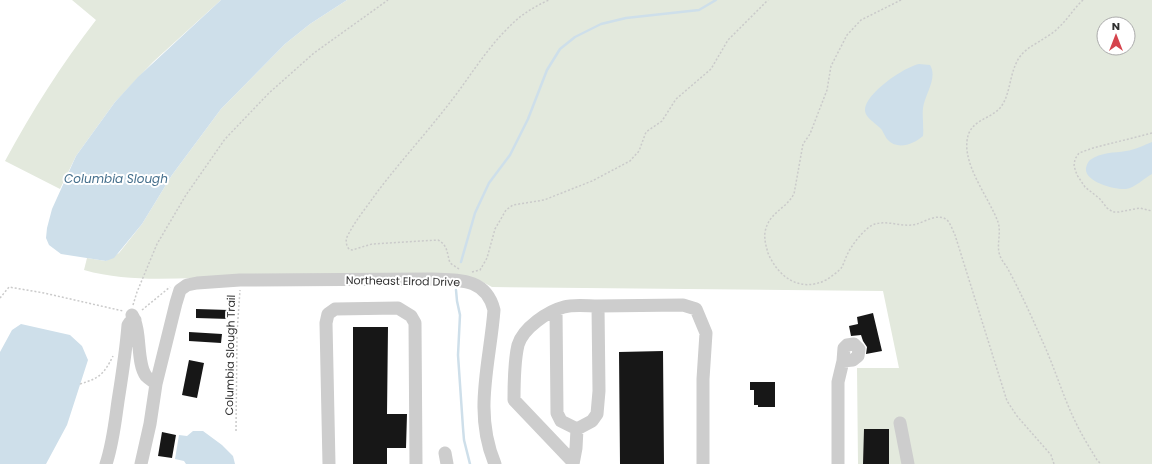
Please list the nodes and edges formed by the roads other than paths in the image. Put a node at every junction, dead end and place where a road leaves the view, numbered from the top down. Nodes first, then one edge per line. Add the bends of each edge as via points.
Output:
1 (598, 306) junction
2 (556, 310) junction
3 (843, 361) dead end
4 (156, 384) junction
5 (900, 423) dead end
6 (577, 429) junction
7 (573, 463) edge
8 (106, 464) edge
9 (141, 464) edge
10 (329, 464) edge
11 (416, 464) edge
12 (495, 464) edge
13 (703, 464) edge
14 (838, 464) edge
15 (908, 464) edge

1 - 2 street via 565,306
1 - 6 street via 597,414 592,421
1 - 13 street via 683,306 696,309 706,334
2 - 6 street via 557,412 560,421
2 - 7 street via 538,321 524,334 518,344 514,400
3 - 14 street via 838,382
4 - 8 street via 145,375 133,318 128,325 124,370
4 - 9 street, Northeast Elrod Drive
4 - 12 street, Northeast Elrod Drive via 180,290 187,286 240,280 455,279 480,287 490,296 494,310 484,417 488,447
5 - 15 street
6 - 7 street
10 - 11 street via 326,323 328,314 335,309 398,308 411,316 416,324

